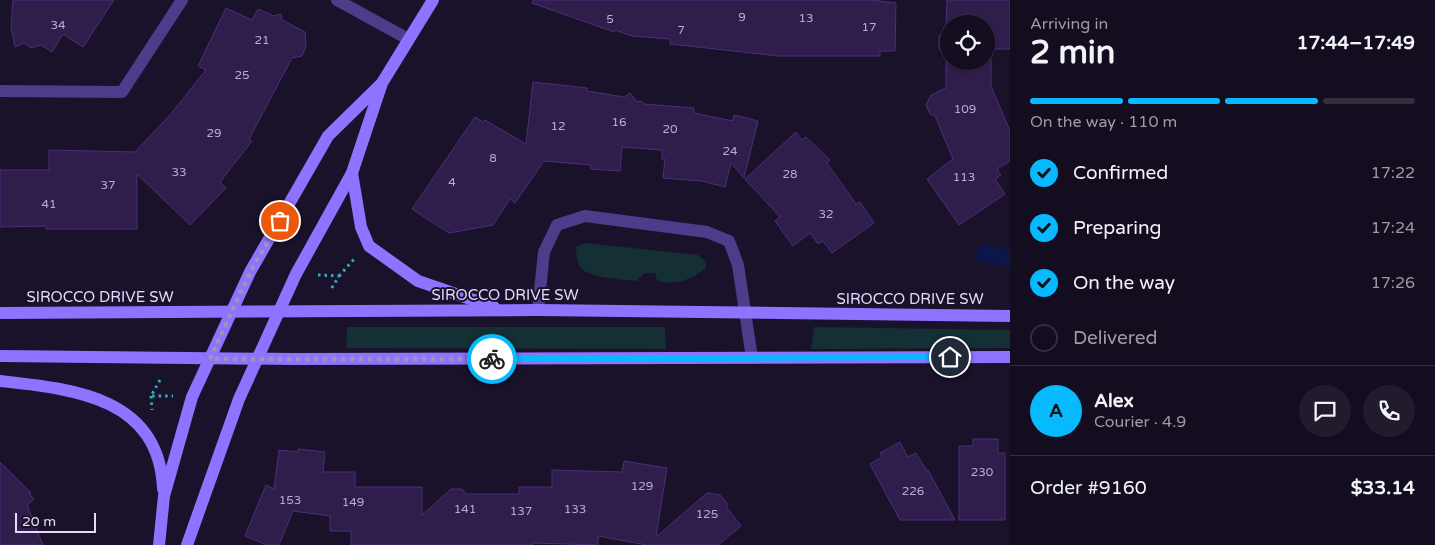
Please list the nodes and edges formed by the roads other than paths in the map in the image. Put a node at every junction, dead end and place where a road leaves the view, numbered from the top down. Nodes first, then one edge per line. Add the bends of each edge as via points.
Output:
1 (182, 0) edge
2 (337, 0) edge
3 (433, 0) edge
4 (408, 38) junction
5 (382, 83) junction
6 (0, 91) edge
7 (352, 173) junction
8 (504, 310) junction
9 (538, 310) junction
10 (0, 313) edge
11 (232, 313) junction
12 (278, 313) junction
13 (745, 314) junction
14 (1010, 316) edge
15 (0, 356) edge
16 (1010, 357) edge
17 (752, 358) junction
18 (210, 359) junction
19 (257, 359) junction
20 (0, 381) edge
21 (164, 496) junction
22 (158, 545) edge
23 (187, 545) edge

1 - 6 street via 122,92
2 - 4 street
3 - 4 street
4 - 5 street
5 - 7 street
5 - 11 street via 328,136 250,272
7 - 8 street via 361,227 369,246 418,281
7 - 12 street
8 - 9 street, SIROCCO DRIVE SW
8 - 12 street, SIROCCO DRIVE SW
9 - 13 street, SIROCCO DRIVE SW
9 - 13 street via 544,252 557,225 585,216 707,232 729,241 738,265
10 - 11 street, SIROCCO DRIVE SW
11 - 12 street, SIROCCO DRIVE SW
11 - 18 street
12 - 19 street
13 - 14 street, SIROCCO DRIVE SW
13 - 17 street
15 - 18 street
16 - 17 street
17 - 19 street
18 - 19 street
18 - 21 street via 192,397
19 - 23 street via 239,399
20 - 21 street via 74,390 125,413 139,424 150,440 163,477
21 - 22 street

